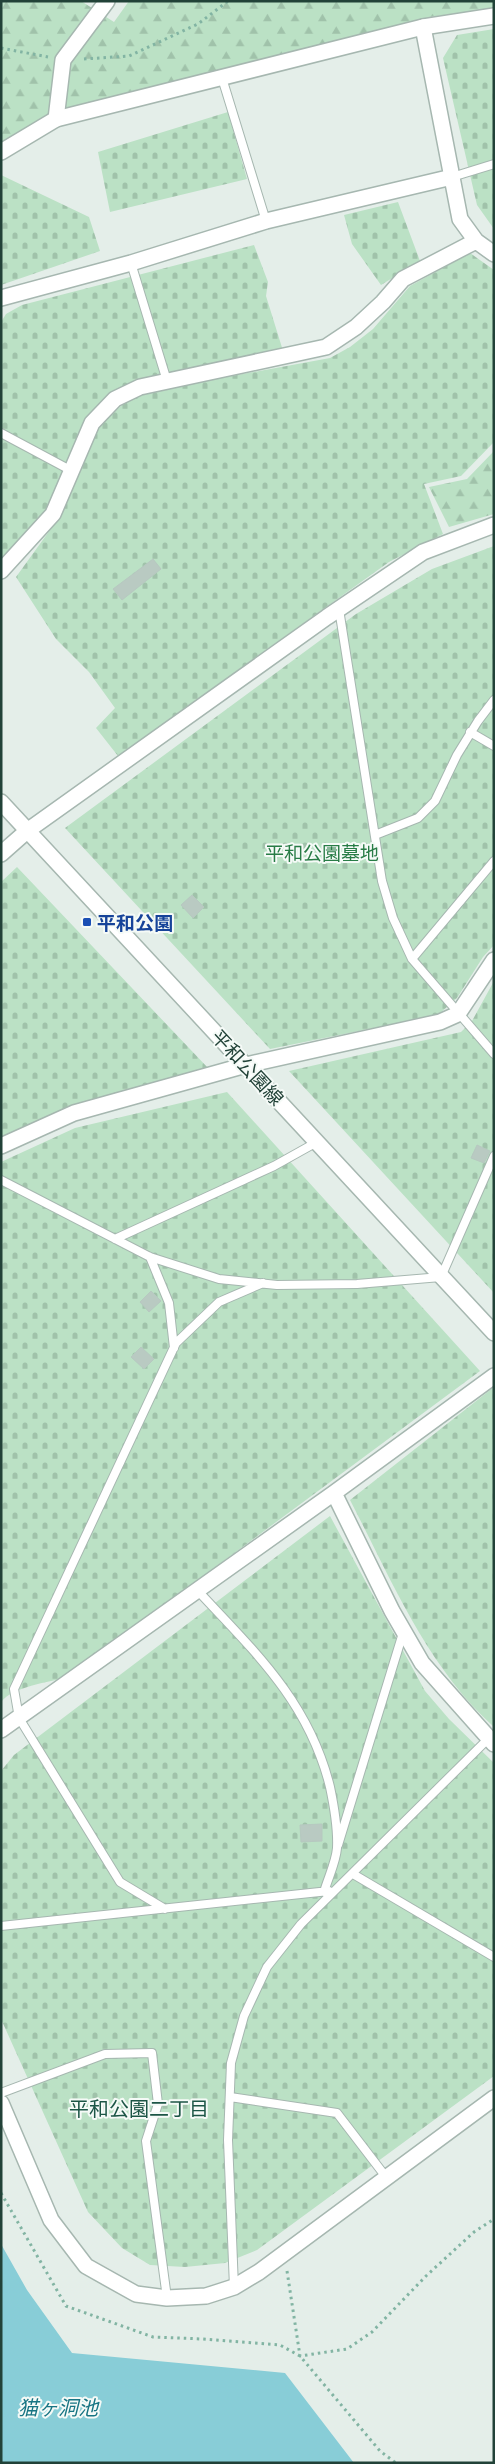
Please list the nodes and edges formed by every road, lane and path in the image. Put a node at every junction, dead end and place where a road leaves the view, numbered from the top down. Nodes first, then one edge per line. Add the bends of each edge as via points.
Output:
1 (107, 1) edge
2 (228, 1) edge
3 (494, 16) edge
4 (423, 27) junction
5 (1, 48) edge
6 (63, 60) junction
7 (222, 78) junction
8 (56, 119) junction
9 (1, 152) edge
10 (494, 164) edge
11 (452, 177) junction
12 (266, 220) junction
13 (476, 241) junction
14 (494, 254) edge
15 (131, 263) junction
16 (1, 298) edge
17 (166, 381) junction
18 (1, 434) edge
19 (72, 471) junction
20 (494, 525) edge
21 (1, 571) edge
22 (339, 609) junction
23 (494, 700) edge
24 (470, 732) junction
25 (494, 746) edge
26 (1, 802) edge
27 (27, 831) junction
28 (375, 835) junction
29 (1, 854) edge
30 (494, 861) edge
31 (412, 958) junction
32 (494, 960) edge
33 (458, 1014) junction
34 (494, 1054) edge
35 (246, 1065) junction
36 (317, 1142) junction
37 (1, 1146) edge
38 (494, 1156) edge
39 (1, 1180) edge
40 (115, 1239) junction
41 (150, 1257) junction
42 (442, 1277) junction
43 (263, 1283) junction
44 (494, 1333) edge
45 (174, 1348) junction
46 (494, 1376) edge
47 (334, 1493) junction
48 (198, 1591) junction
49 (404, 1631) junction
50 (19, 1718) junction
51 (1, 1730) edge
52 (492, 1739) edge
53 (337, 1849) junction
54 (353, 1874) junction
55 (336, 1890) junction
56 (324, 1892) junction
57 (165, 1908) junction
58 (1, 1926) edge
59 (494, 1956) edge
60 (1, 2093) edge
61 (230, 2097) junction
62 (494, 2098) edge
63 (1, 2103) edge
64 (386, 2178) junction
65 (1, 2193) edge
66 (494, 2219) edge
67 (284, 2253) junction
68 (234, 2288) junction
69 (167, 2298) junction
70 (300, 2356) junction
71 (396, 2463) edge

1 - 6 street
2 - 6 path via 198,24 129,56
3 - 4 street
4 - 7 street
4 - 11 street
5 - 6 path
6 - 8 street
7 - 8 street
7 - 12 lane
8 - 9 street
10 - 11 lane
11 - 12 street
11 - 13 street via 460,218
12 - 15 street
13 - 14 street
13 - 17 street via 403,279 356,327 326,347
15 - 16 street
15 - 17 lane
17 - 19 street via 140,386 115,399 92,423
18 - 19 lane
19 - 21 street via 54,514
20 - 22 street via 423,552
22 - 27 street
22 - 28 lane
23 - 24 lane
24 - 25 lane
24 - 28 lane via 435,801 418,818
26 - 27 street, 平和公園線
27 - 29 street
27 - 35 street, 平和公園線
28 - 31 lane via 382,881 393,918
30 - 31 lane
31 - 33 lane
32 - 33 street
33 - 34 lane
33 - 35 street via 440,1022
35 - 36 street, 平和公園線
35 - 37 street via 74,1113
36 - 40 lane via 274,1166
36 - 42 street, 平和公園線
38 - 42 lane
39 - 40 lane
40 - 41 lane
41 - 43 lane via 219,1279
41 - 45 lane via 169,1303
42 - 43 lane via 357,1284
42 - 44 street, 平和公園線
43 - 45 lane via 219,1302
45 - 50 lane via 14,1689
46 - 47 street
47 - 48 street
47 - 49 street
48 - 50 street
48 - 53 lane via 272,1671 300,1710 323,1759 334,1806
49 - 52 street via 422,1663
49 - 53 lane
50 - 51 street
50 - 57 lane via 120,1882
52 - 54 lane
53 - 56 lane
54 - 55 lane
54 - 59 lane
55 - 56 lane
55 - 61 lane via 301,1924 267,1967 244,2016 231,2063
56 - 57 lane
57 - 58 lane
60 - 69 lane via 105,2054 152,2053 158,2104 146,2141
61 - 64 lane via 337,2113
61 - 68 lane via 228,2140
62 - 64 street
63 - 69 street via 51,2220 86,2266 136,2294
64 - 67 street
65 - 70 path via 66,2306 153,2337 280,2345
66 - 70 path via 474,2232 372,2332 347,2349
67 - 68 street
67 - 70 path
68 - 69 street via 206,2296
70 - 71 path via 380,2450

